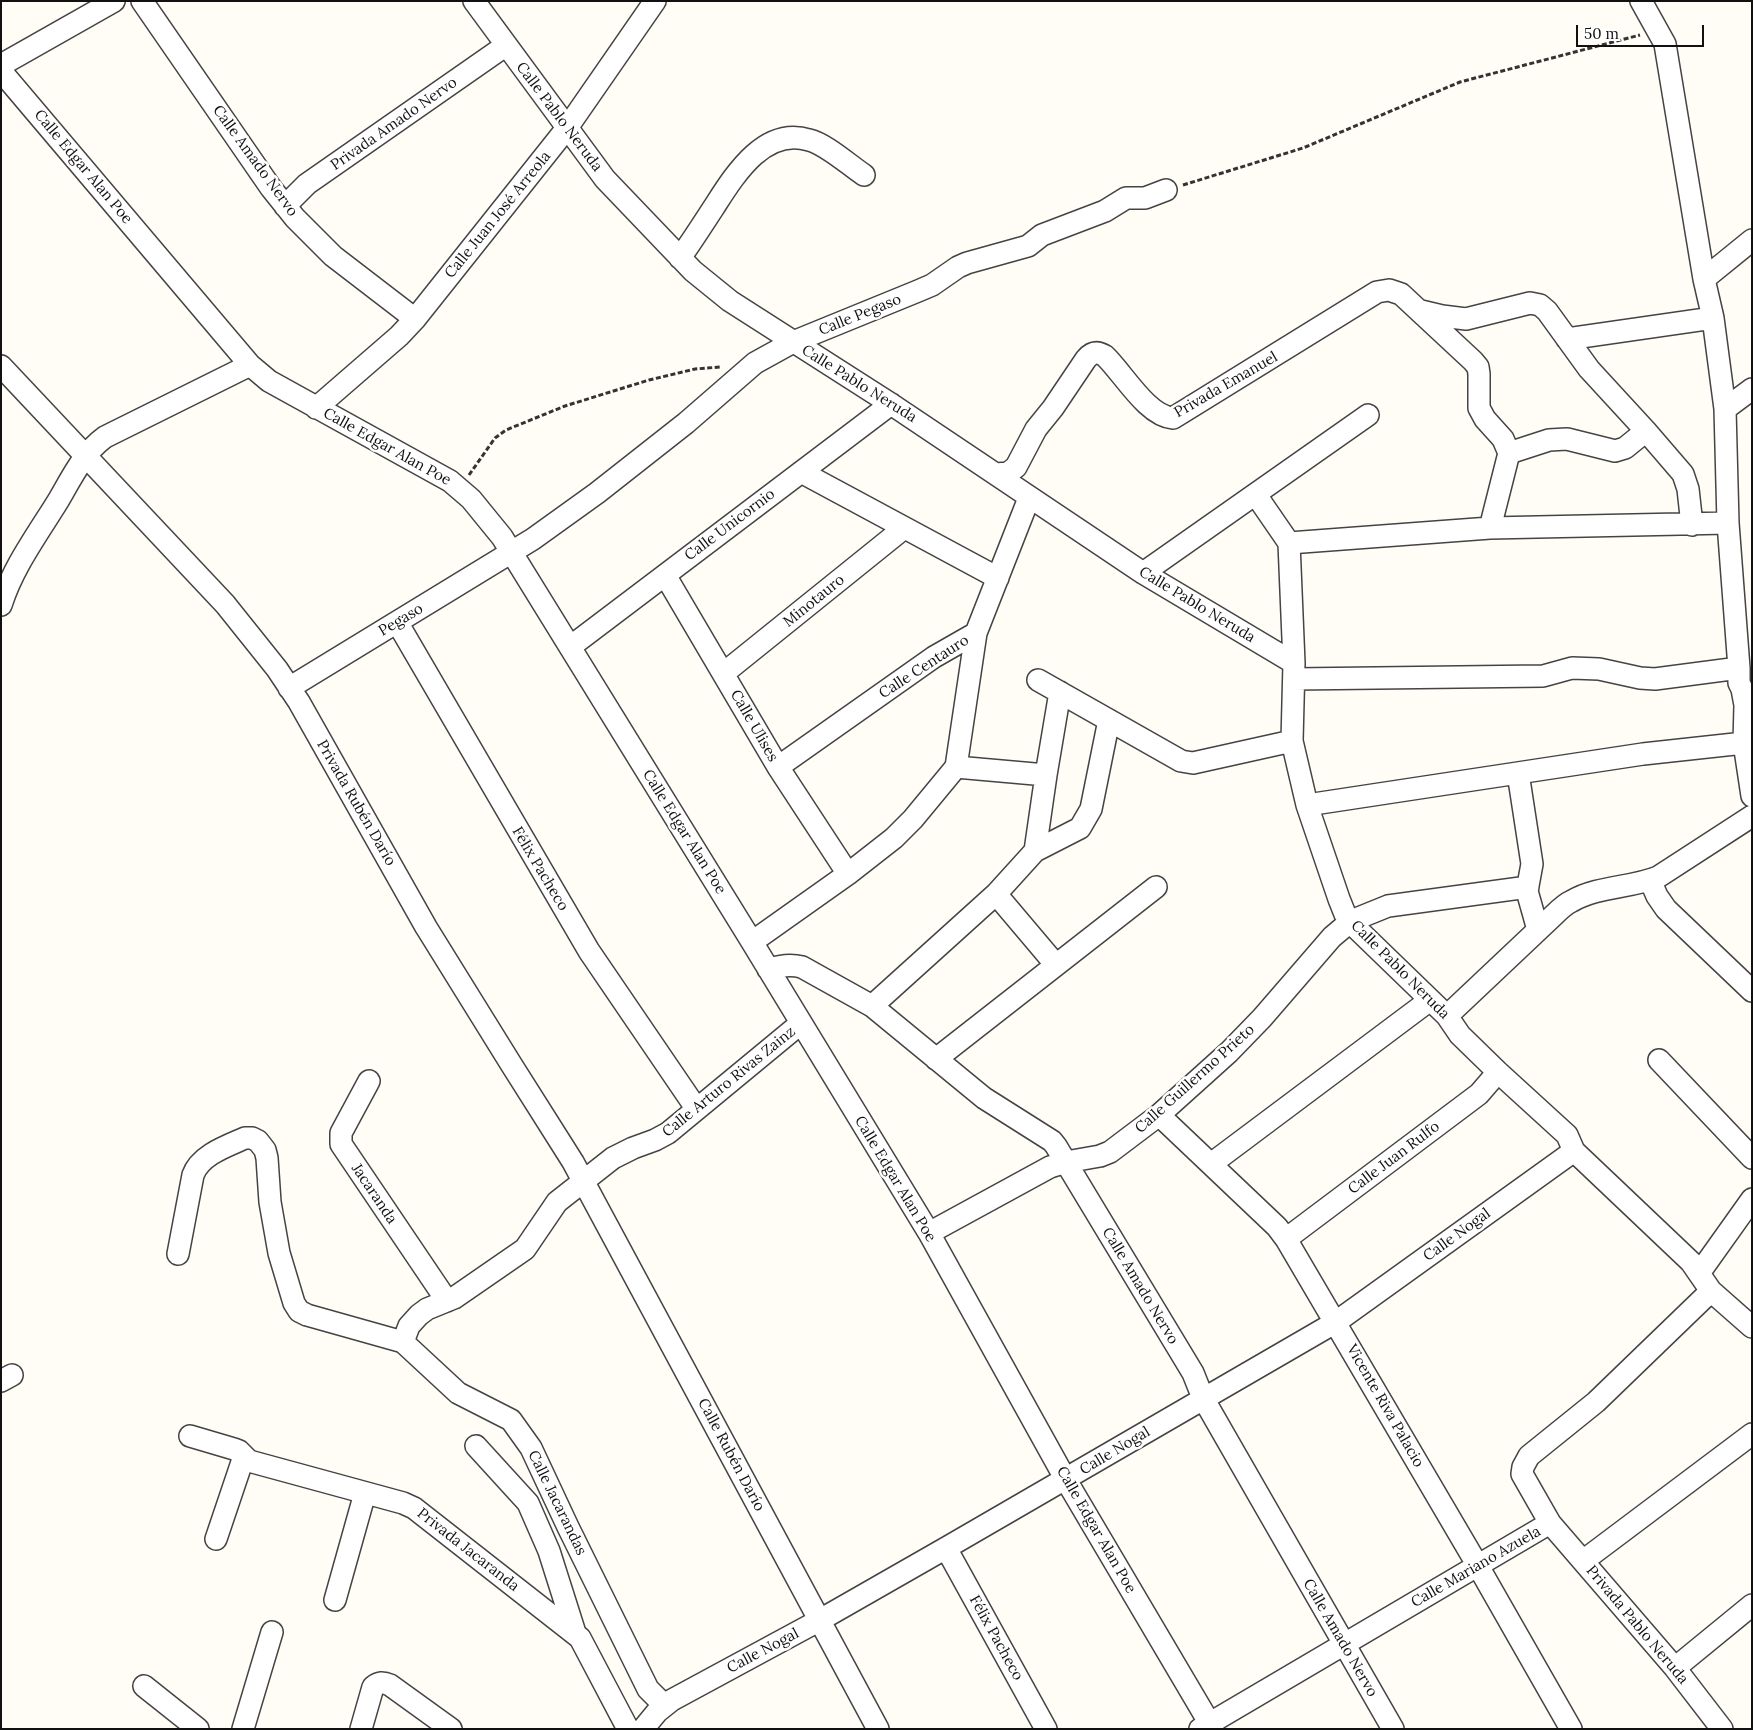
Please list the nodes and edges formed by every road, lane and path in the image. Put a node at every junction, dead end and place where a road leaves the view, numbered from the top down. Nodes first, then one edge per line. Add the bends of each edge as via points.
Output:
1 (114, 1) edge
2 (142, 1) edge
3 (474, 1) edge
4 (655, 1) edge
5 (1641, 1) edge
6 (1658, 30) junction
7 (505, 46) junction
8 (1, 64) edge
9 (1, 71) edge
10 (568, 128) junction
11 (864, 174) dead end
12 (1166, 190) joint
13 (285, 206) junction
14 (1752, 240) edge
15 (680, 258) junction
16 (1704, 279) junction
17 (1419, 311) junction
18 (1713, 318) junction
19 (415, 319) junction
20 (1567, 339) junction
21 (793, 342) junction
22 (250, 364) junction
23 (1, 366) edge
24 (741, 373) junction
25 (1752, 389) edge
26 (891, 404) junction
27 (316, 408) junction
28 (1725, 409) junction
29 (1368, 415) dead end
30 (1646, 431) junction
31 (1509, 453) junction
32 (87, 455) junction
33 (801, 472) junction
34 (996, 474) junction
35 (460, 488) junction
36 (1256, 495) junction
37 (1029, 498) junction
38 (1728, 524) junction
39 (1692, 525) junction
40 (904, 528) junction
41 (1490, 528) junction
42 (1289, 543) junction
43 (512, 552) junction
44 (1143, 573) junction
45 (664, 575) junction
46 (998, 578) junction
47 (1752, 592) edge
48 (1, 605) edge
49 (1735, 607) junction
50 (397, 622) junction
51 (976, 633) junction
52 (570, 647) junction
53 (1740, 668) junction
54 (1294, 671) junction
55 (724, 674) junction
56 (1038, 680) dead end
57 (289, 688) junction
58 (1060, 692) junction
59 (1748, 695) edge
60 (1109, 720) junction
61 (1292, 741) junction
62 (1744, 744) junction
63 (956, 766) junction
64 (778, 767) junction
65 (1518, 773) junction
66 (1046, 775) junction
67 (1752, 796) edge
68 (1308, 804) junction
69 (1752, 816) edge
70 (1035, 851) junction
71 (848, 874) junction
72 (1650, 880) junction
73 (1156, 887) dead end
74 (1528, 887) junction
75 (996, 894) junction
76 (1351, 922) junction
77 (1538, 930) junction
78 (752, 942) junction
79 (1056, 965) junction
80 (768, 969) junction
81 (1752, 991) edge
82 (1430, 1000) junction
83 (872, 1006) junction
84 (1447, 1016) junction
85 (800, 1024) junction
86 (936, 1058) junction
87 (1660, 1060) dead end
88 (1498, 1072) junction
89 (369, 1082) dead end
90 (696, 1108) junction
91 (1159, 1115) junction
92 (1574, 1151) junction
93 (1752, 1158) edge
94 (1066, 1162) junction
95 (1212, 1164) junction
96 (584, 1181) junction
97 (1752, 1199) edge
98 (929, 1233) junction
99 (1286, 1239) junction
100 (178, 1254) dead end
101 (1700, 1272) junction
102 (1711, 1290) junction
103 (447, 1301) junction
104 (1336, 1322) junction
105 (1752, 1327) edge
106 (403, 1342) junction
107 (1203, 1398) junction
108 (1752, 1434) edge
109 (190, 1436) dead end
110 (476, 1446) dead end
111 (244, 1456) junction
112 (1066, 1480) junction
113 (366, 1493) junction
114 (1550, 1523) junction
115 (216, 1539) dead end
116 (946, 1548) junction
117 (1583, 1561) junction
118 (1478, 1566) junction
119 (335, 1600) dead end
120 (1752, 1605) edge
121 (820, 1620) junction
122 (272, 1632) dead end
123 (575, 1632) junction
124 (1344, 1644) junction
125 (1674, 1668) junction
126 (144, 1686) dead end
127 (664, 1706) junction
128 (1208, 1727) edge
129 (198, 1729) edge
130 (243, 1729) edge
131 (362, 1729) edge
132 (451, 1729) edge
133 (628, 1729) edge
134 (643, 1729) edge
135 (878, 1729) edge
136 (1046, 1729) edge
137 (1393, 1729) edge
138 (1570, 1729) edge
139 (1722, 1729) edge

1 - 8 street
2 - 13 street, Calle Amado Nervo
3 - 7 street, Calle Pablo Neruda
4 - 10 street, Calle Juan José Arreola
5 - 6 street
6 - 12 path via 1460,82 1303,148
6 - 16 street via 1665,44
7 - 10 street, Calle Pablo Neruda
7 - 13 street, Privada Amado Nervo via 307,184
9 - 22 street, Calle Edgar Alan Poe
10 - 15 street, Calle Pablo Neruda via 604,179
10 - 19 street, Calle Juan José Arreola
11 - 15 street via 810,140 789,138 764,147 734,177
12 - 21 street, Calle Pegaso via 1145,198 1126,198 1105,211 1042,235 1028,246 958,267 918,292
13 - 19 street, Calle Amado Nervo via 333,256
14 - 16 street
15 - 21 street, Calle Pablo Neruda via 730,301
16 - 18 street
17 - 20 street via 1466,319 1530,302 1547,311
17 - 31 street, Privada Emanuel via 1478,367 1479,408 1503,439
17 - 34 street, Privada Emanuel via 1401,294 1389,290 1377,292 1173,418 1161,415 1106,356 1093,352 1036,429 1016,467 1008,473
18 - 20 street
18 - 28 street
19 - 27 street, Calle Juan José Arreola
20 - 30 street via 1589,369
21 - 24 street, Calle Pegaso
21 - 26 street, Calle Pablo Neruda
22 - 27 street, Calle Edgar Alan Poe via 269,382
22 - 32 street via 105,437
23 - 32 street
24 - 35 path via 721,368 695,369 556,409 500,433
24 - 43 street, Calle Pegaso via 686,423 597,493
25 - 28 street
26 - 33 street, Calle Unicornio
26 - 34 street, Calle Pablo Neruda
27 - 35 street, Calle Edgar Alan Poe
28 - 38 street
29 - 36 street
30 - 31 street via 1615,451 1567,439 1549,440
30 - 39 street via 1683,474
31 - 41 street
32 - 48 street via 11,576
32 - 57 street, Privada Rubén Darío via 225,604 277,668
33 - 40 street
33 - 45 street, Calle Unicornio
34 - 37 street, Calle Pablo Neruda
35 - 43 street, Calle Edgar Alan Poe
36 - 42 street
36 - 44 street
37 - 44 street, Calle Pablo Neruda
37 - 46 street, Calle Centauro
38 - 39 street
38 - 49 street
39 - 41 street
40 - 46 street
40 - 55 street, Minotauro
41 - 42 street
42 - 54 street
43 - 50 street, Pegaso
43 - 52 street, Calle Edgar Alan Poe
44 - 54 street, Calle Pablo Neruda
45 - 52 street, Calle Unicornio
45 - 55 street, Calle Ulises
46 - 51 street, Calle Centauro
47 - 49 street
49 - 53 street
50 - 57 street, Pegaso
50 - 90 street, Félix Pacheco via 589,951
51 - 63 street
51 - 64 street, Calle Centauro via 934,656
52 - 78 street, Calle Edgar Alan Poe
53 - 54 street via 1655,679 1599,669 1572,668 1543,676
53 - 59 street via 1739,683
54 - 61 street, Calle Pablo Neruda
55 - 64 street, Calle Ulises
56 - 58 street
57 - 96 street, Privada Rubén Darío via 426,927
58 - 60 street
58 - 66 street
59 - 62 street
60 - 61 street via 1181,761 1193,764
60 - 70 street via 1091,809 1086,818 1080,828
61 - 68 street, Calle Pablo Neruda
62 - 65 street via 1644,754
62 - 67 street
63 - 66 street
63 - 71 street via 894,838
64 - 71 street, Calle Ulises
65 - 68 street
65 - 74 street via 1532,864
66 - 70 street
68 - 76 street, Calle Pablo Neruda via 1339,899
69 - 72 street via 1669,872
70 - 75 street
71 - 78 street
72 - 77 street via 1580,897 1563,907
72 - 81 street via 1666,909
73 - 79 street
74 - 76 street, Calle Guillermo Prieto via 1388,906
74 - 77 street
75 - 79 street
75 - 83 street
76 - 82 street, Calle Pablo Neruda
76 - 91 street, Calle Guillermo Prieto via 1332,937 1229,1052
77 - 84 street
78 - 80 street, Calle Edgar Alan Poe
79 - 86 street
80 - 83 street, Calle Amado Nervo via 784,965 802,967
80 - 85 street, Calle Edgar Alan Poe
82 - 84 street, Calle Pablo Neruda
82 - 95 street
83 - 86 street, Calle Amado Nervo
84 - 88 street, Calle Pablo Neruda via 1460,1035
85 - 90 street, Calle Arturo Rivas Zainz
85 - 98 street, Calle Edgar Alan Poe
86 - 94 street, Calle Amado Nervo via 984,1098 1052,1142
87 - 93 street
88 - 92 street, Calle Pablo Neruda via 1567,1135
88 - 99 street, Calle Juan Rulfo via 1479,1094
89 - 103 street, Jacaranda via 341,1133 341,1144
90 - 96 street, Calle Arturo Rivas Zainz via 661,1137 613,1158
91 - 94 street, Calle Guillermo Prieto via 1110,1152
91 - 95 street, Vicente Riva Palacio
92 - 101 street, Calle Pablo Neruda
92 - 104 street, Calle Nogal
94 - 98 street, Calle Guillermo Prieto via 1050,1167
94 - 107 street, Calle Amado Nervo via 1193,1373
95 - 99 street, Vicente Riva Palacio
96 - 103 street, Calle Arturo Rivas Zainz via 554,1205 525,1249
96 - 121 street, Calle Rubén Darío
97 - 101 street
98 - 112 street, Calle Edgar Alan Poe
99 - 104 street, Vicente Riva Palacio
100 - 106 street via 198,1164 239,1141 252,1138 262,1145 267,1158 274,1230 296,1307 307,1315
101 - 102 street, Calle Pablo Neruda
102 - 105 street, Calle Pablo Neruda
102 - 114 street, Calle Mariano Azuela via 1596,1402 1529,1456 1522,1474
103 - 106 street, Calle Arturo Rivas Zainz via 427,1309 413,1321
104 - 107 street, Calle Nogal
104 - 118 street, Vicente Riva Palacio
106 - 127 street, Calle Jacarandas via 458,1393 506,1416 522,1433 648,1689
107 - 112 street, Calle Nogal
107 - 124 street, Calle Amado Nervo
108 - 117 street
109 - 111 street, Privada Jacaranda via 234,1449
110 - 123 street via 528,1503 550,1551
111 - 113 street, Privada Jacaranda via 249,1461
111 - 115 street
112 - 116 street, Calle Nogal
112 - 128 street, Calle Edgar Alan Poe
113 - 119 street
113 - 123 street, Privada Jacaranda via 414,1508
114 - 117 street, Privada Pablo Neruda
114 - 118 street, Calle Mariano Azuela
116 - 121 street, Calle Nogal
116 - 136 street, Félix Pacheco
117 - 125 street, Privada Pablo Neruda
118 - 124 street, Calle Mariano Azuela
118 - 138 street, Vicente Riva Palacio
120 - 125 street
121 - 127 street, Calle Nogal
121 - 135 street, Calle Rubén Darío
122 - 130 street
123 - 133 street, Privada Jacaranda via 585,1645
124 - 128 street, Calle Mariano Azuela
124 - 137 street, Calle Amado Nervo
125 - 139 street, Privada Pablo Neruda
126 - 129 street
127 - 134 street, Calle Nogal
131 - 132 street via 370,1692 378,1683 384,1682

